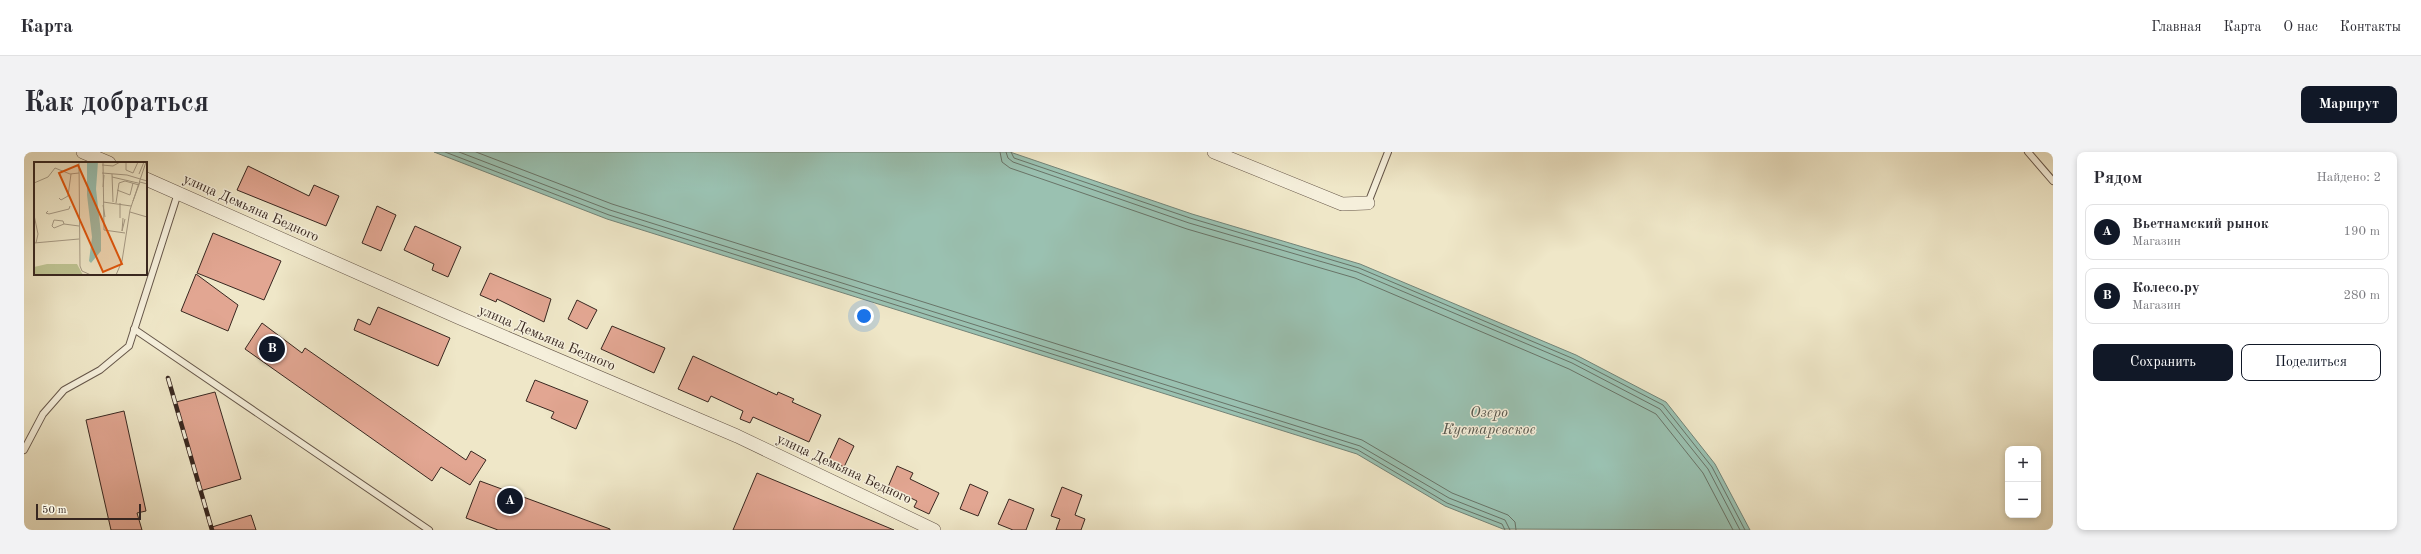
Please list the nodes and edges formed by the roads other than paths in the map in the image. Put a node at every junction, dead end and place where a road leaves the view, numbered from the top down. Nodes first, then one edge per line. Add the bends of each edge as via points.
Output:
1 (83, 152) edge
2 (1214, 152) edge
3 (1388, 152) edge
4 (2028, 152) edge
5 (106, 162) edge
6 (147, 179) edge
7 (2053, 181) edge
8 (178, 193) junction
9 (1368, 203) joint
10 (134, 329) junction
11 (24, 450) edge
12 (429, 530) edge
13 (934, 530) edge

1 - 5 street
2 - 9 street via 1342,204
3 - 9 lane
4 - 7 lane
6 - 8 street, улица Демьяна Бедного
8 - 10 lane
8 - 13 street, улица Демьяна Бедного via 460,318 737,436
10 - 11 lane via 129,346 100,370 64,390 43,414
10 - 12 lane

